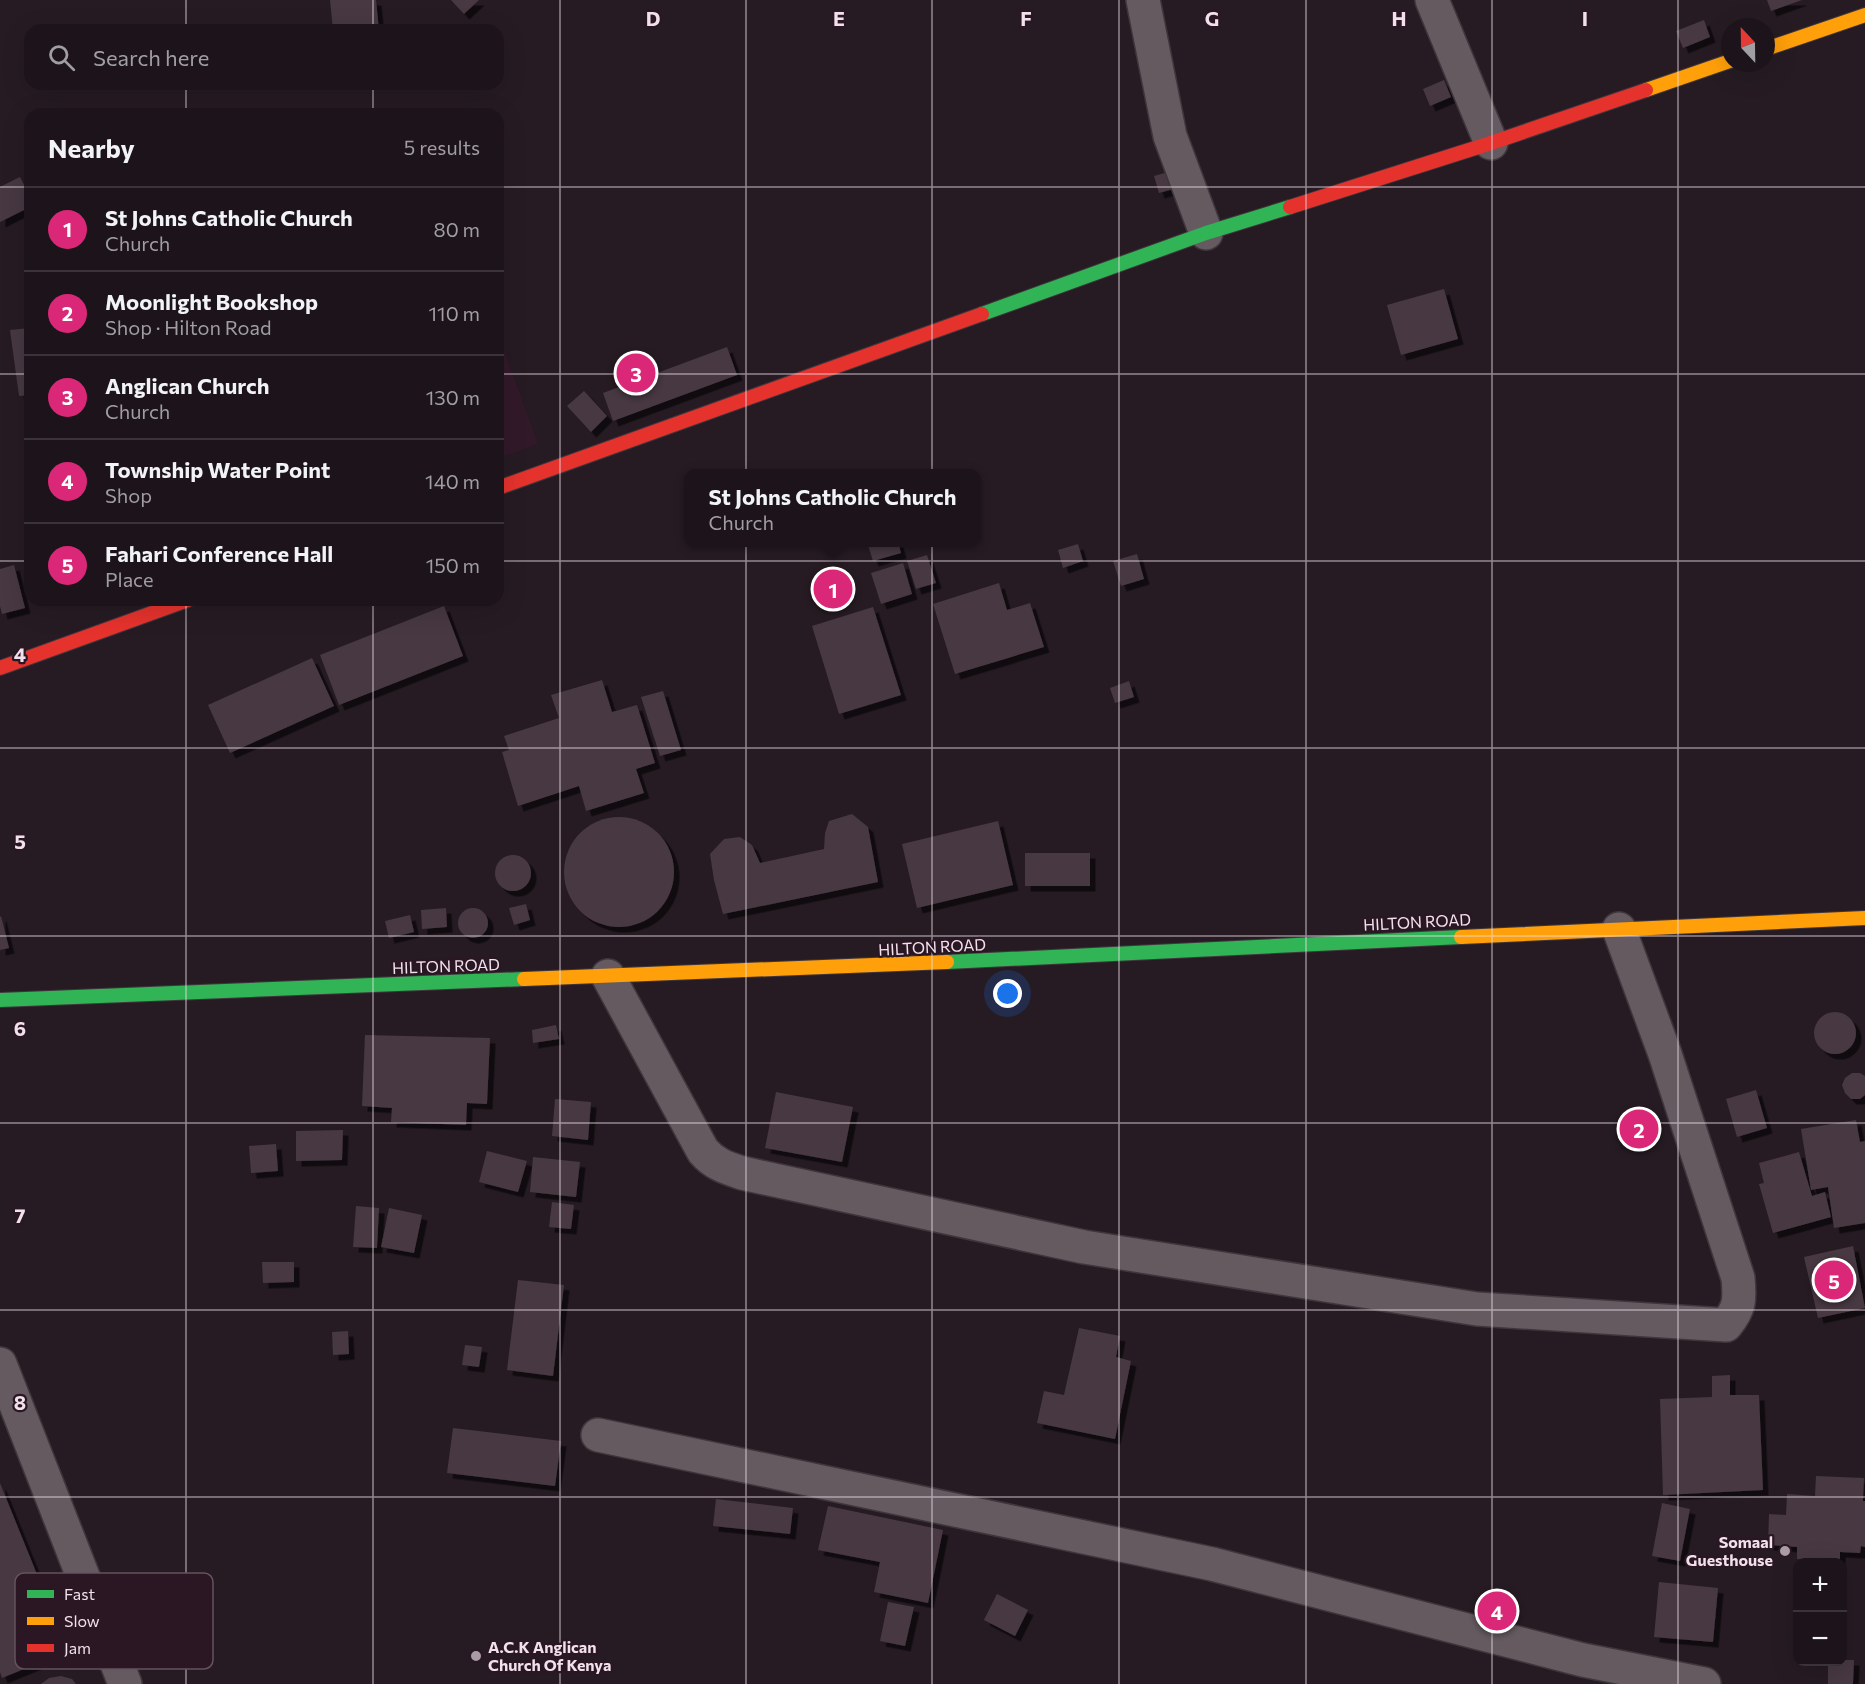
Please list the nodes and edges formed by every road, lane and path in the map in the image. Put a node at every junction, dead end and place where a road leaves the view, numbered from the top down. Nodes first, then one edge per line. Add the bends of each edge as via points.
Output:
1 (1143, 0) edge
2 (1431, 0) edge
3 (1865, 15) edge
4 (1775, 46) edge
5 (1721, 64) edge
6 (1491, 143) junction
7 (1206, 233) junction
8 (504, 486) edge
9 (171, 606) edge
10 (0, 668) edge
11 (1865, 918) edge
12 (1619, 929) junction
13 (608, 976) junction
14 (0, 1000) edge
15 (0, 1364) edge
16 (598, 1435) dead end
17 (82, 1573) edge
18 (119, 1669) edge
19 (125, 1684) edge
20 (1704, 1684) edge

1 - 7 street via 1170,136
2 - 6 street
3 - 4 street
5 - 6 street
6 - 7 street
7 - 8 street
9 - 10 street
11 - 12 street, HILTON ROAD
12 - 13 street, HILTON ROAD
12 - 13 street via 1665,1054 1738,1278 1740,1300 1726,1325 1477,1309 1083,1247 742,1173 710,1160 703,1151
13 - 14 street, HILTON ROAD
15 - 17 street
16 - 20 street via 1212,1564 1583,1660
18 - 19 street

